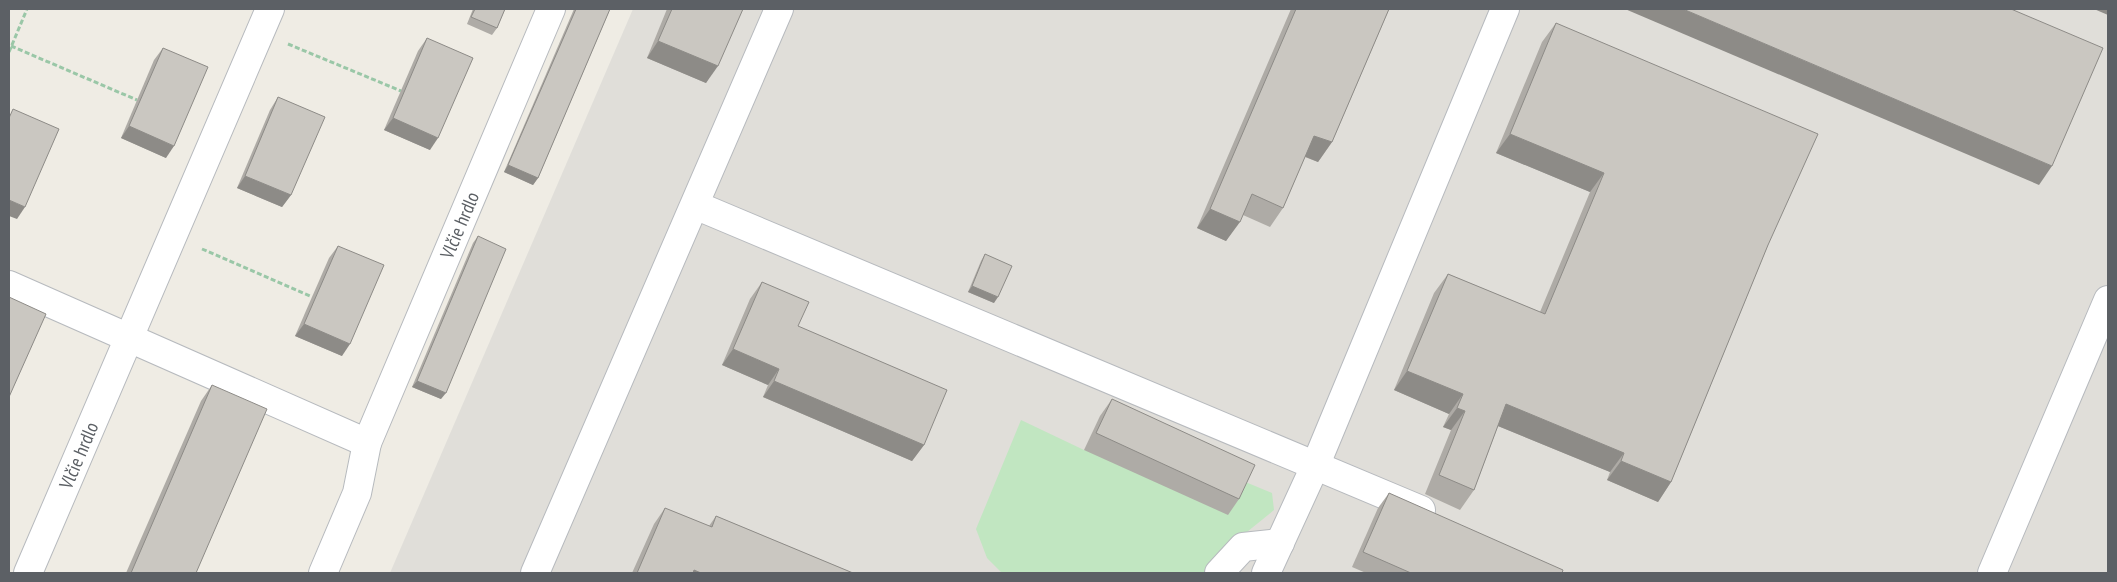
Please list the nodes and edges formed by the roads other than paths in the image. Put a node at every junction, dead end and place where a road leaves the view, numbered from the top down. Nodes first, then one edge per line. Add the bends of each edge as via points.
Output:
1 (551, 9) edge
2 (780, 9) edge
3 (1505, 9) edge
4 (265, 21) edge
5 (695, 205) junction
6 (9, 285) edge
7 (2108, 300) edge
8 (128, 338) junction
9 (367, 443) junction
10 (1316, 464) junction
11 (1441, 519) edge
12 (1280, 542) junction
13 (28, 573) edge
14 (323, 573) edge
15 (535, 573) edge
16 (1219, 573) edge
17 (1266, 573) edge
18 (1992, 573) edge

1 - 9 street, Vlčie hrdlo
2 - 5 street
3 - 10 street
4 - 8 street, Vlčie hrdlo
5 - 10 street
5 - 15 street
6 - 8 street
7 - 18 street
8 - 9 street
8 - 13 street, Vlčie hrdlo
9 - 14 street, Vlčie hrdlo via 357,493
10 - 11 street
10 - 12 street
12 - 16 street via 1243,547
12 - 17 street

